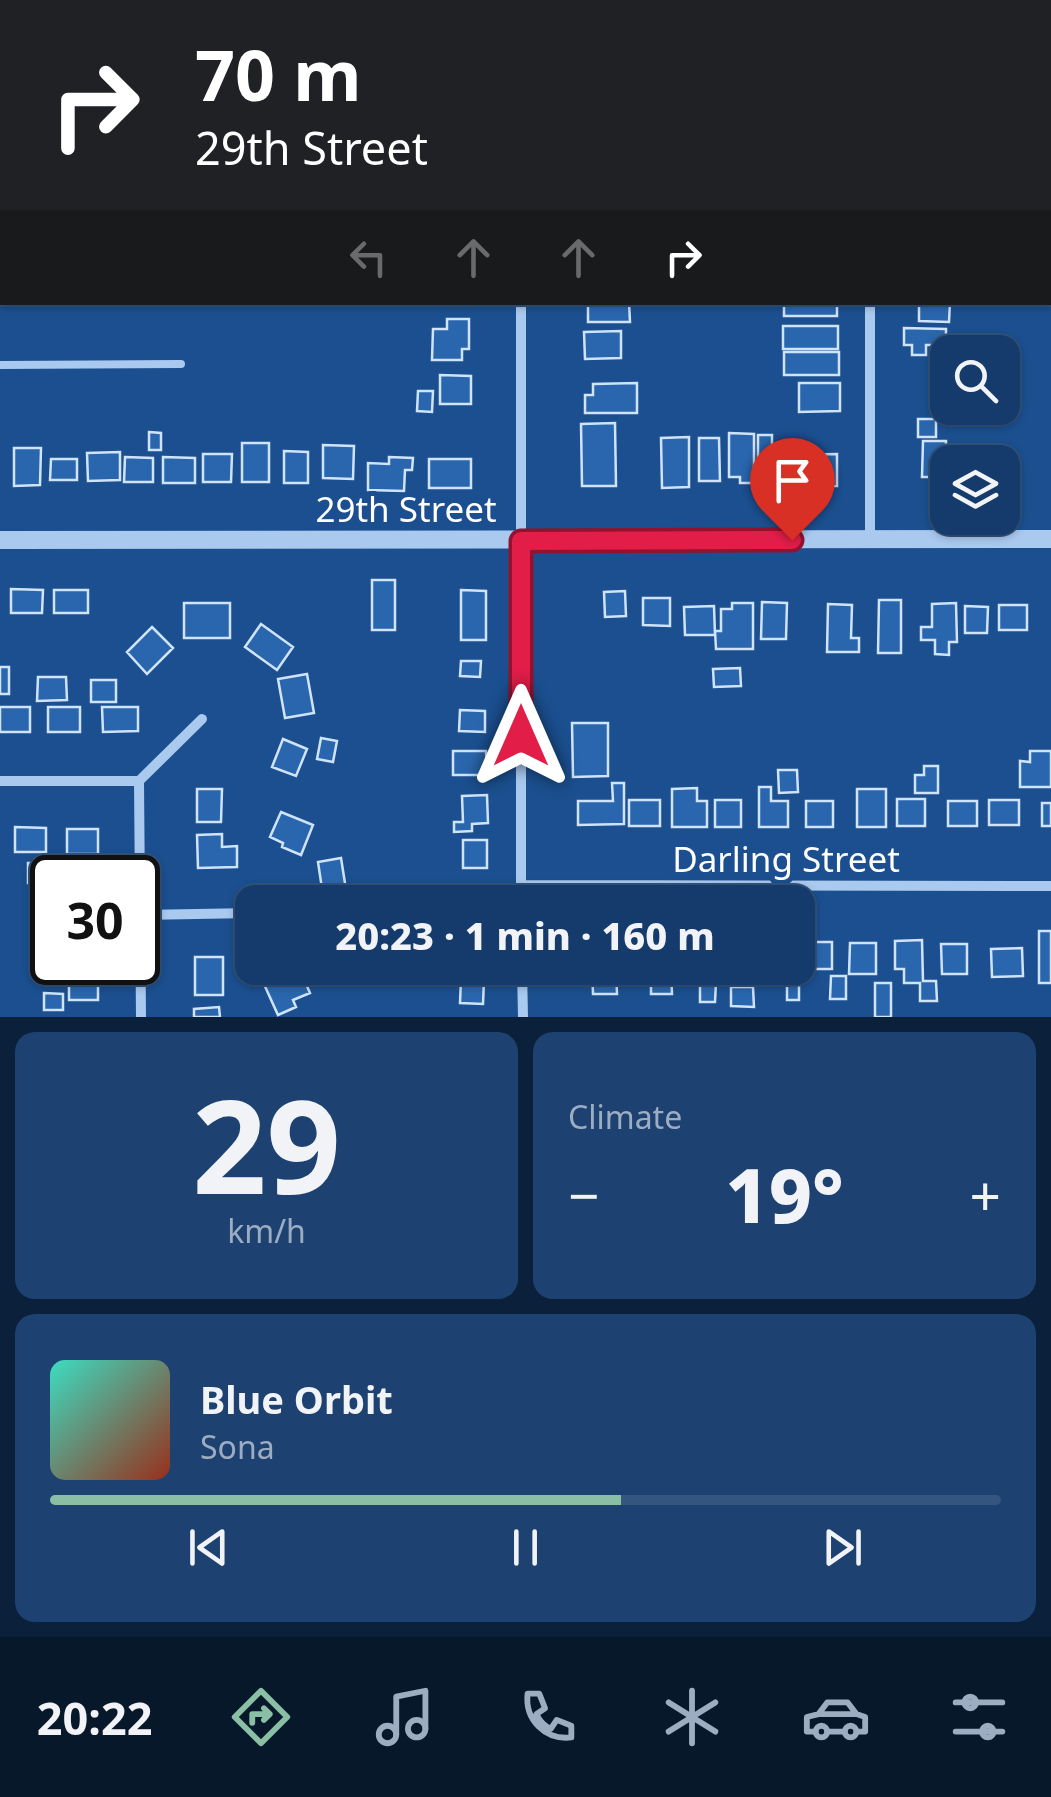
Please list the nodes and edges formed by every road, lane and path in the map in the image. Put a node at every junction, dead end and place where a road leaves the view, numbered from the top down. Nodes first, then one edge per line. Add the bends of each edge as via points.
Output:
1 (520, 305) edge
2 (870, 305) edge
3 (181, 364) dead end
4 (0, 365) edge
5 (870, 539) junction
6 (1051, 539) edge
7 (0, 540) edge
8 (521, 541) junction
9 (202, 719) dead end
10 (0, 782) edge
11 (139, 782) junction
12 (140, 855) edge
13 (521, 885) edge
14 (815, 886) edge
15 (1051, 886) edge
16 (235, 914) edge
17 (160, 915) edge
18 (140, 985) edge
19 (522, 985) edge
20 (140, 1017) edge
21 (523, 1017) edge

1 - 8 street
2 - 5 street
3 - 4 lane
5 - 6 street, 29th Street
5 - 8 street, 29th Street
7 - 8 street, 29th Street
8 - 13 street
9 - 11 street
10 - 11 street
11 - 12 street
14 - 15 street, Darling Street
16 - 17 street
18 - 20 street
19 - 21 street

